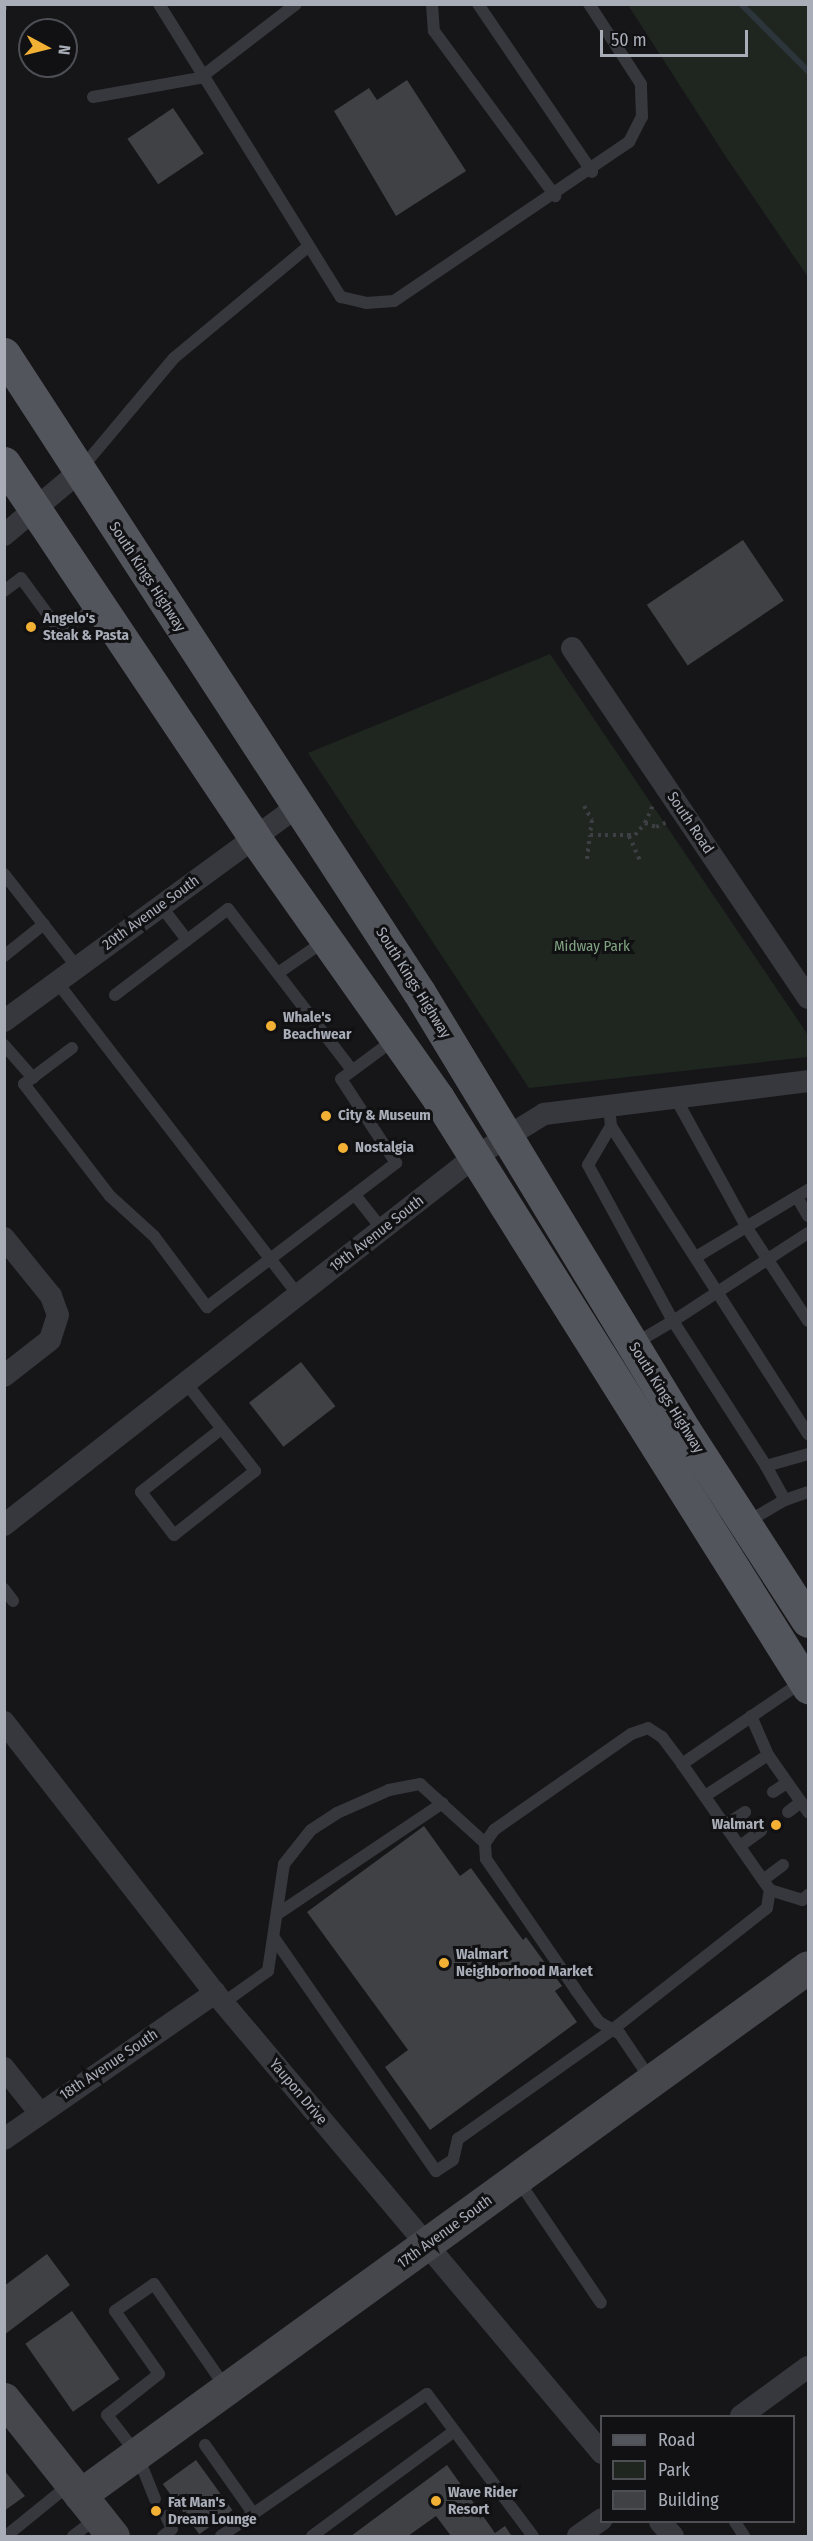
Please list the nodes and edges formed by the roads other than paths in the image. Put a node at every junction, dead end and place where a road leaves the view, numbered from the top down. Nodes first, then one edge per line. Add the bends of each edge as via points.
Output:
1 (159, 4) edge
2 (296, 4) edge
3 (432, 4) edge
4 (478, 4) edge
5 (589, 4) edge
6 (200, 78) junction
7 (93, 97) dead end
8 (591, 172) junction
9 (555, 196) junction
10 (309, 246) junction
11 (4, 354) edge
12 (4, 463) edge
13 (80, 471) junction
14 (36, 511) junction
15 (4, 535) edge
16 (4, 591) edge
17 (99, 606) junction
18 (572, 648) dead end
19 (298, 805) junction
20 (254, 837) junction
21 (4, 874) edge
22 (161, 906) junction
23 (44, 924) junction
24 (187, 940) junction
25 (326, 940) junction
26 (4, 956) edge
27 (77, 967) junction
28 (278, 973) junction
29 (57, 982) junction
30 (115, 995) dead end
31 (808, 998) edge
32 (4, 1021) edge
33 (396, 1038) junction
34 (4, 1045) edge
35 (72, 1048) dead end
36 (352, 1070) junction
37 (33, 1078) junction
38 (808, 1083) edge
39 (675, 1097) junction
40 (610, 1115) junction
41 (509, 1140) junction
42 (473, 1158) junction
43 (808, 1190) edge
44 (355, 1195) junction
45 (797, 1197) junction
46 (808, 1216) edge
47 (747, 1227) junction
48 (382, 1230) junction
49 (808, 1233) edge
50 (4, 1238) edge
51 (696, 1257) junction
52 (271, 1259) junction
53 (768, 1260) junction
54 (718, 1292) junction
55 (298, 1296) junction
56 (673, 1321) junction
57 (808, 1321) edge
58 (633, 1344) junction
59 (4, 1376) edge
60 (186, 1383) junction
61 (221, 1429) junction
62 (808, 1434) edge
63 (808, 1454) edge
64 (766, 1466) junction
65 (808, 1492) edge
66 (785, 1500) junction
67 (745, 1523) junction
68 (4, 1525) edge
69 (4, 1589) edge
70 (13, 1601) dead end
71 (808, 1621) edge
72 (806, 1683) edge
73 (751, 1716) junction
74 (4, 1722) edge
75 (768, 1755) junction
76 (682, 1764) junction
77 (787, 1783) junction
78 (773, 1792) dead end
79 (705, 1796) junction
80 (443, 1803) junction
81 (805, 1807) edge
82 (745, 1812) dead end
83 (788, 1812) dead end
84 (725, 1825) junction
85 (761, 1831) dead end
86 (485, 1843) junction
87 (740, 1846) junction
88 (783, 1865) dead end
89 (767, 1886) junction
90 (808, 1895) edge
91 (279, 1913) junction
92 (274, 1938) junction
93 (808, 1967) edge
94 (219, 1998) junction
95 (612, 2030) junction
96 (4, 2068) edge
97 (652, 2082) junction
98 (39, 2112) junction
99 (4, 2139) edge
100 (518, 2179) junction
101 (427, 2245) junction
102 (601, 2303) dead end
103 (808, 2367) edge
104 (227, 2389) junction
105 (4, 2399) edge
106 (742, 2415) edge
107 (453, 2432) junction
108 (205, 2445) dead end
109 (600, 2450) edge
110 (137, 2454) junction
111 (155, 2499) dead end
112 (253, 2513) junction
113 (87, 2514) edge
114 (166, 2516) dead end
115 (600, 2520) edge
116 (661, 2523) edge
117 (736, 2523) edge
118 (6, 2536) edge
119 (163, 2536) edge
120 (220, 2536) edge
121 (312, 2536) edge
122 (533, 2536) edge
123 (578, 2536) edge
124 (673, 2536) edge
125 (744, 2536) edge

1 - 6 lane
2 - 6 lane
3 - 9 lane via 434,31
4 - 8 lane
5 - 8 lane via 641,84 642,117 629,142
6 - 7 lane
6 - 10 lane
8 - 9 lane
9 - 10 lane via 394,301 341,297
10 - 13 lane via 174,358
11 - 13 main road, South Kings Highway
12 - 14 main road
13 - 14 street
13 - 19 main road, South Kings Highway
14 - 15 street
14 - 17 main road
16 - 17 lane via 21,578 60,631
17 - 20 main road
18 - 31 street, South Road
19 - 20 street, 20th Avenue South
19 - 41 main road, South Kings Highway
20 - 22 street, 20th Avenue South
20 - 25 main road
21 - 23 lane
22 - 24 lane
22 - 27 street, 20th Avenue South
23 - 26 lane
23 - 27 lane
24 - 28 lane via 228,909
24 - 30 lane
25 - 28 lane
25 - 33 main road
27 - 29 street, 20th Avenue South
28 - 36 lane
29 - 32 street, 20th Avenue South
29 - 52 lane
33 - 36 lane
33 - 42 main road
34 - 37 lane
35 - 37 lane
36 - 44 lane via 341,1079 396,1164
37 - 52 lane via 24,1084 110,1196 154,1236 207,1307
38 - 39 street, 19th Avenue South
39 - 40 street, 19th Avenue South
39 - 47 lane
40 - 41 street, 19th Avenue South via 544,1114
40 - 51 lane
40 - 56 lane via 588,1165
41 - 42 street, 19th Avenue South
41 - 58 main road, South Kings Highway
42 - 48 street, 19th Avenue South
42 - 72 main road
43 - 45 lane
44 - 48 lane
44 - 52 lane
45 - 46 lane
45 - 47 lane
47 - 51 lane
47 - 53 lane
48 - 55 street, 19th Avenue South
49 - 53 lane
50 - 59 street via 51,1296 58,1315 50,1340
51 - 54 lane
52 - 55 lane
53 - 54 lane
53 - 57 lane
54 - 56 lane
54 - 62 lane
55 - 60 street, 19th Avenue South
56 - 58 lane
56 - 64 lane
58 - 67 main road, South Kings Highway
60 - 61 lane
60 - 68 street, 19th Avenue South
61 - 61 lane via 255,1472 174,1534 141,1492
63 - 64 lane
64 - 66 lane
65 - 66 lane
66 - 67 lane
67 - 71 main road, South Kings Highway
69 - 70 lane
72 - 73 lane
73 - 75 lane
73 - 76 lane
74 - 94 street, Yaupon Drive
75 - 77 lane
75 - 79 lane
76 - 79 lane
76 - 86 lane via 662,1737 648,1728 631,1734 494,1830
77 - 78 lane
77 - 81 lane
79 - 84 lane
80 - 86 lane
80 - 91 lane
80 - 91 lane via 420,1784 389,1790 311,1830 285,1864
81 - 83 lane
82 - 84 lane
84 - 87 lane
85 - 87 lane
86 - 95 lane via 486,1859 599,2022
87 - 89 lane
88 - 89 lane
89 - 90 lane via 802,1900
89 - 95 lane via 767,1908 754,1922
91 - 92 lane
92 - 94 lane via 268,1971
92 - 95 lane via 436,2171 453,2160 458,2139
93 - 97 street, 17th Avenue South
94 - 98 street, 18th Avenue South
94 - 101 street, Yaupon Drive
95 - 97 lane
96 - 98 street
97 - 100 street, 17th Avenue South
98 - 99 street, 18th Avenue South
100 - 101 street, 17th Avenue South
100 - 102 lane
101 - 104 street, 17th Avenue South
101 - 109 street, Yaupon Drive
103 - 106 street
104 - 110 street, 17th Avenue South
104 - 110 lane via 154,2284 115,2311 159,2374 108,2415
105 - 113 street
107 - 112 lane via 427,2394
107 - 121 lane
107 - 122 lane
108 - 112 lane
110 - 111 lane
110 - 113 street, 17th Avenue South
112 - 120 lane
113 - 118 lane
114 - 119 lane via 172,2529
115 - 123 street
116 - 124 street
117 - 125 lane

